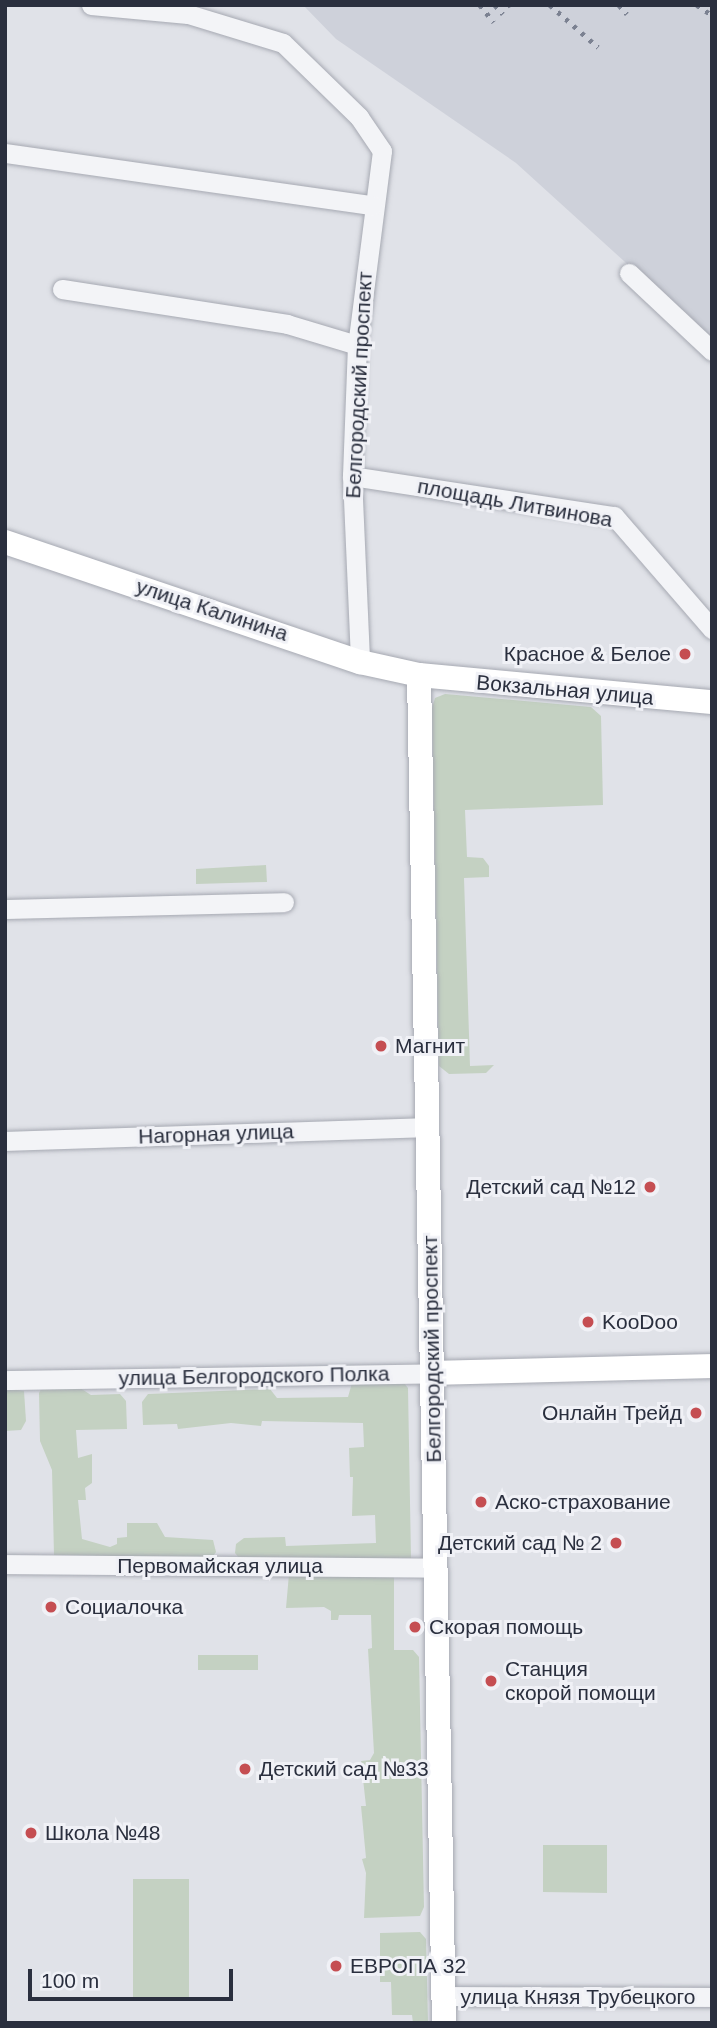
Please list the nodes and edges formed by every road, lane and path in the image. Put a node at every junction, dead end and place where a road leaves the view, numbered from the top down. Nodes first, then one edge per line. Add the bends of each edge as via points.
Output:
1 (91, 5) edge
2 (5, 153) edge
3 (372, 205) junction
4 (628, 273) dead end
5 (62, 289) dead end
6 (357, 345) junction
7 (712, 351) edge
8 (352, 476) junction
9 (5, 542) edge
10 (712, 629) edge
11 (360, 662) junction
12 (419, 675) junction
13 (712, 702) edge
14 (284, 902) dead end
15 (5, 909) edge
16 (428, 1127) junction
17 (5, 1141) edge
18 (712, 1366) edge
19 (432, 1373) junction
20 (5, 1380) edge
21 (5, 1564) edge
22 (436, 1568) junction
23 (443, 1996) junction
24 (712, 1997) edge
25 (444, 2023) edge

1 - 3 street, Белгородский проспект via 188,14 283,43 359,117 382,151
2 - 3 street
3 - 6 street, Белгородский проспект
4 - 7 street
5 - 6 street via 287,324
6 - 8 street, Белгородский проспект
8 - 10 street, площадь Литвинова via 614,516
8 - 11 street, Белгородский проспект
9 - 11 main road, улица Калинина
11 - 12 main road, улица Калинина
12 - 13 main road, Вокзальная улица
12 - 16 main road, Белгородский проспект
14 - 15 street
16 - 17 street, Нагорная улица
16 - 19 main road, Белгородский проспект
18 - 19 main road, улица Белгородского Полка
19 - 20 street, улица Белгородского Полка
19 - 22 main road, Белгородский проспект
21 - 22 street, Первомайская улица
22 - 23 main road, Белгородский проспект
23 - 24 street, улица Князя Трубецкого
23 - 25 main road, Белгородский проспект

